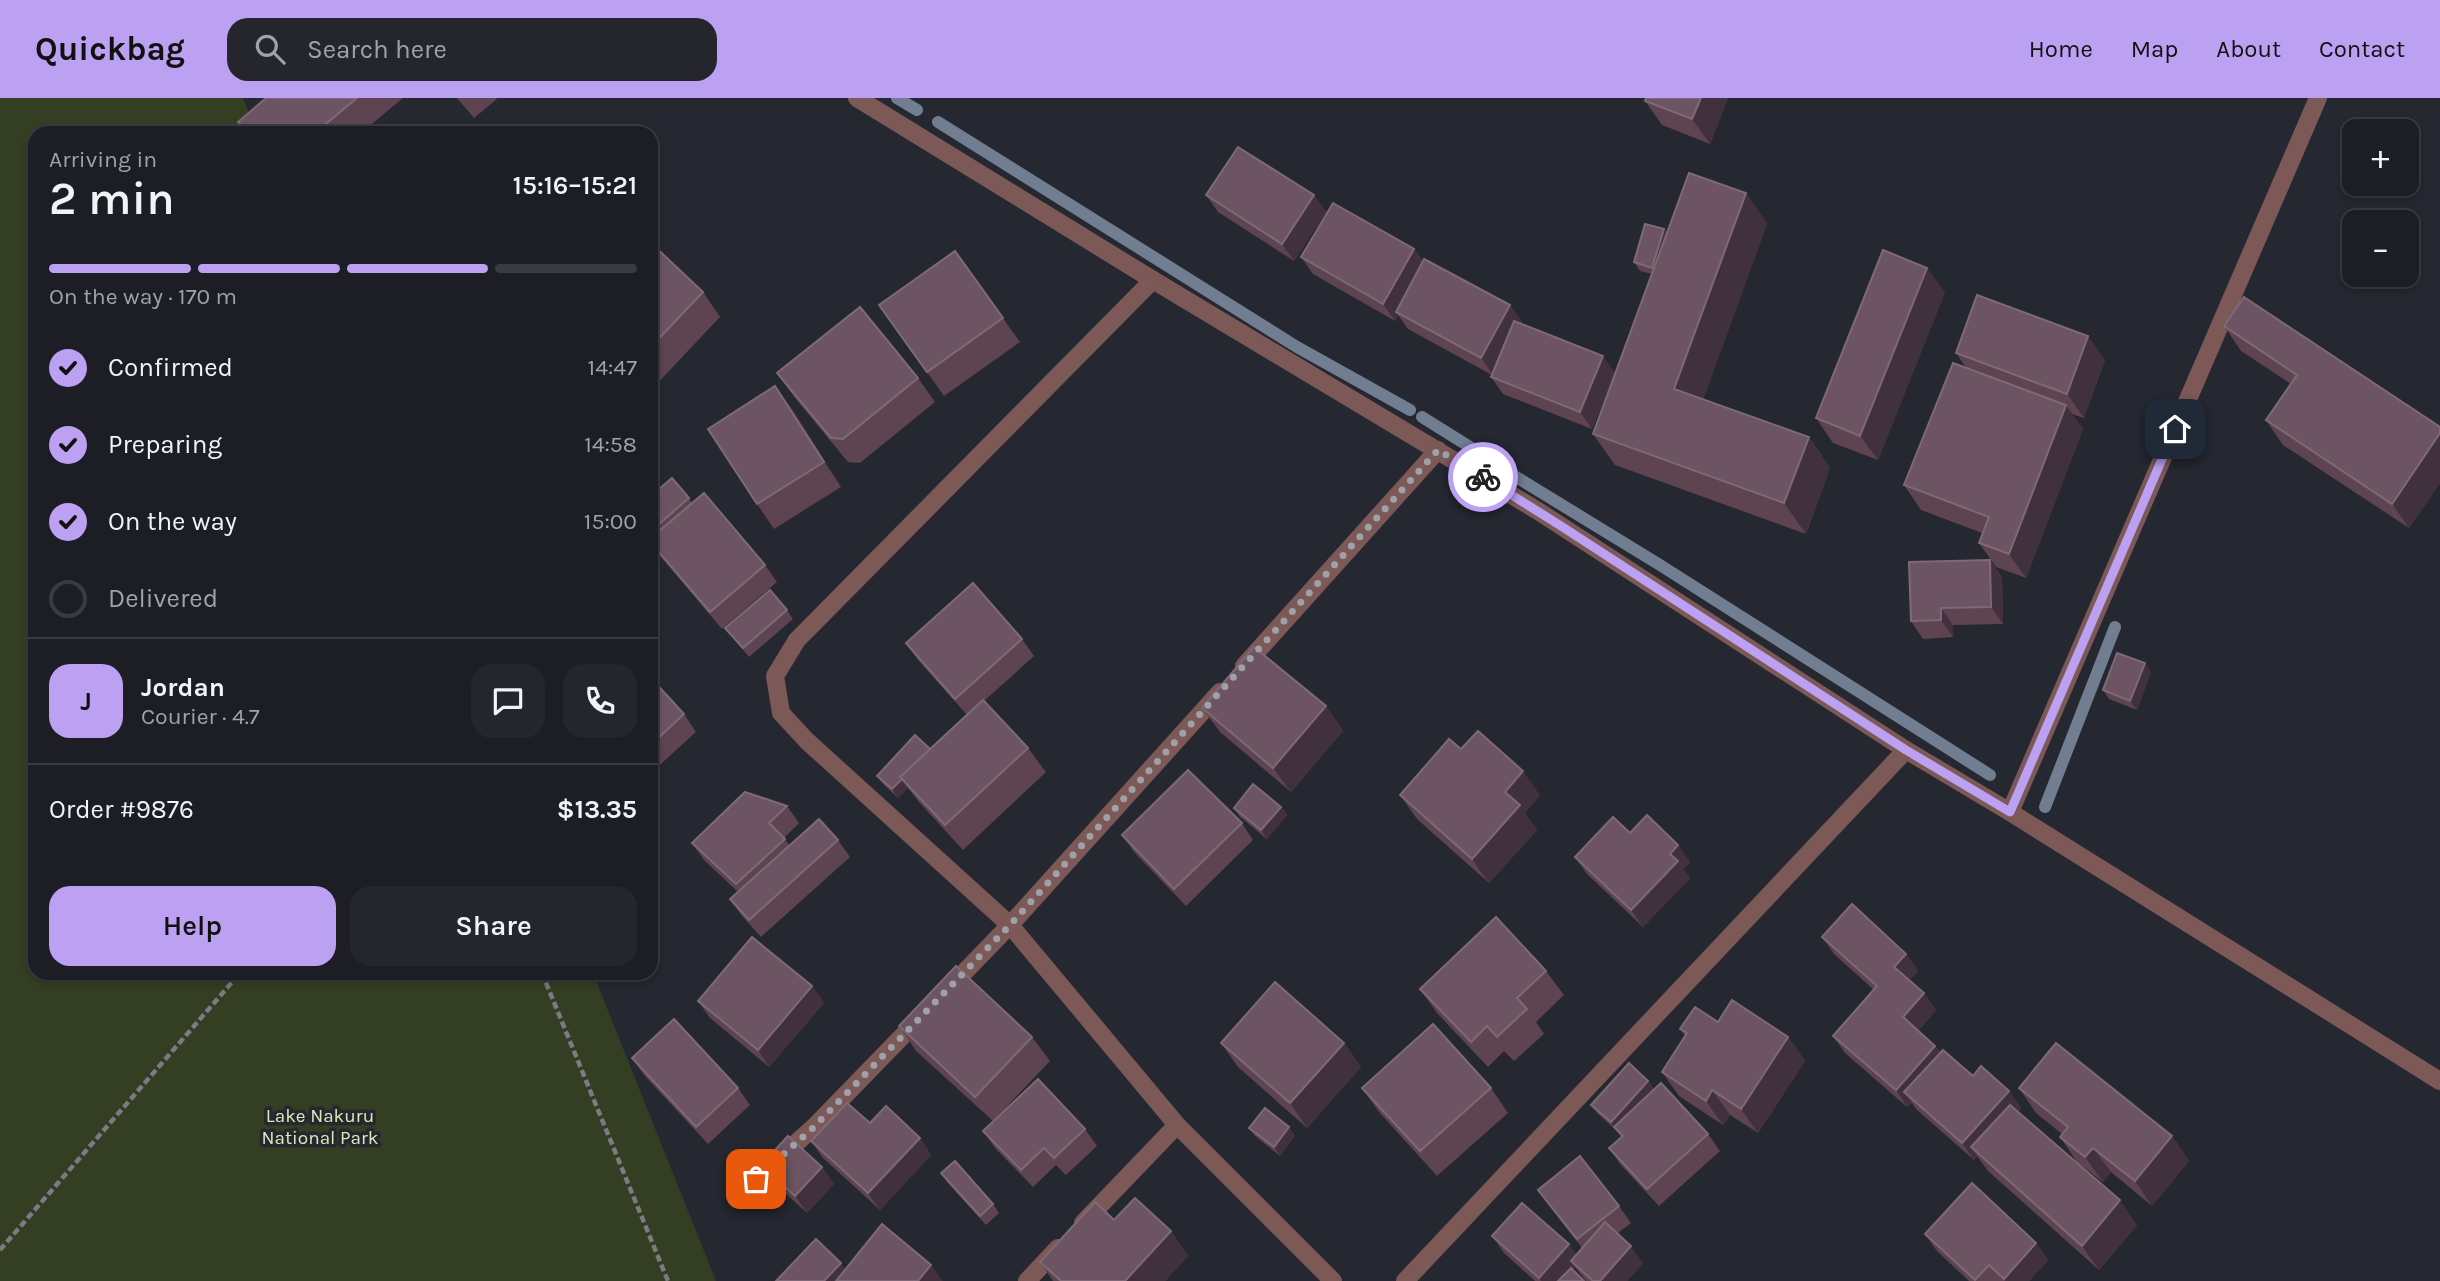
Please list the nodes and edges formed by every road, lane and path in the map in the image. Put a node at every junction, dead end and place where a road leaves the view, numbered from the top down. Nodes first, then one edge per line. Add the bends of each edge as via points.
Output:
1 (857, 98) edge
2 (2318, 98) edge
3 (1153, 280) junction
4 (1438, 450) junction
5 (1906, 750) junction
6 (2010, 812) junction
7 (1010, 925) junction
8 (234, 980) edge
9 (545, 980) edge
10 (2440, 1081) edge
11 (1177, 1125) junction
12 (756, 1179) dead end
13 (0, 1250) edge
14 (668, 1281) edge
15 (1027, 1281) edge
16 (1333, 1281) edge
17 (1405, 1281) edge

1 - 3 street
2 - 6 street
3 - 4 street
3 - 7 street via 797,640 775,676 781,713 807,741
4 - 5 street
4 - 7 street
5 - 6 street
5 - 17 street
6 - 10 street
7 - 11 street
7 - 12 street via 814,1127
8 - 13 path
9 - 14 path
11 - 15 street
11 - 16 street

